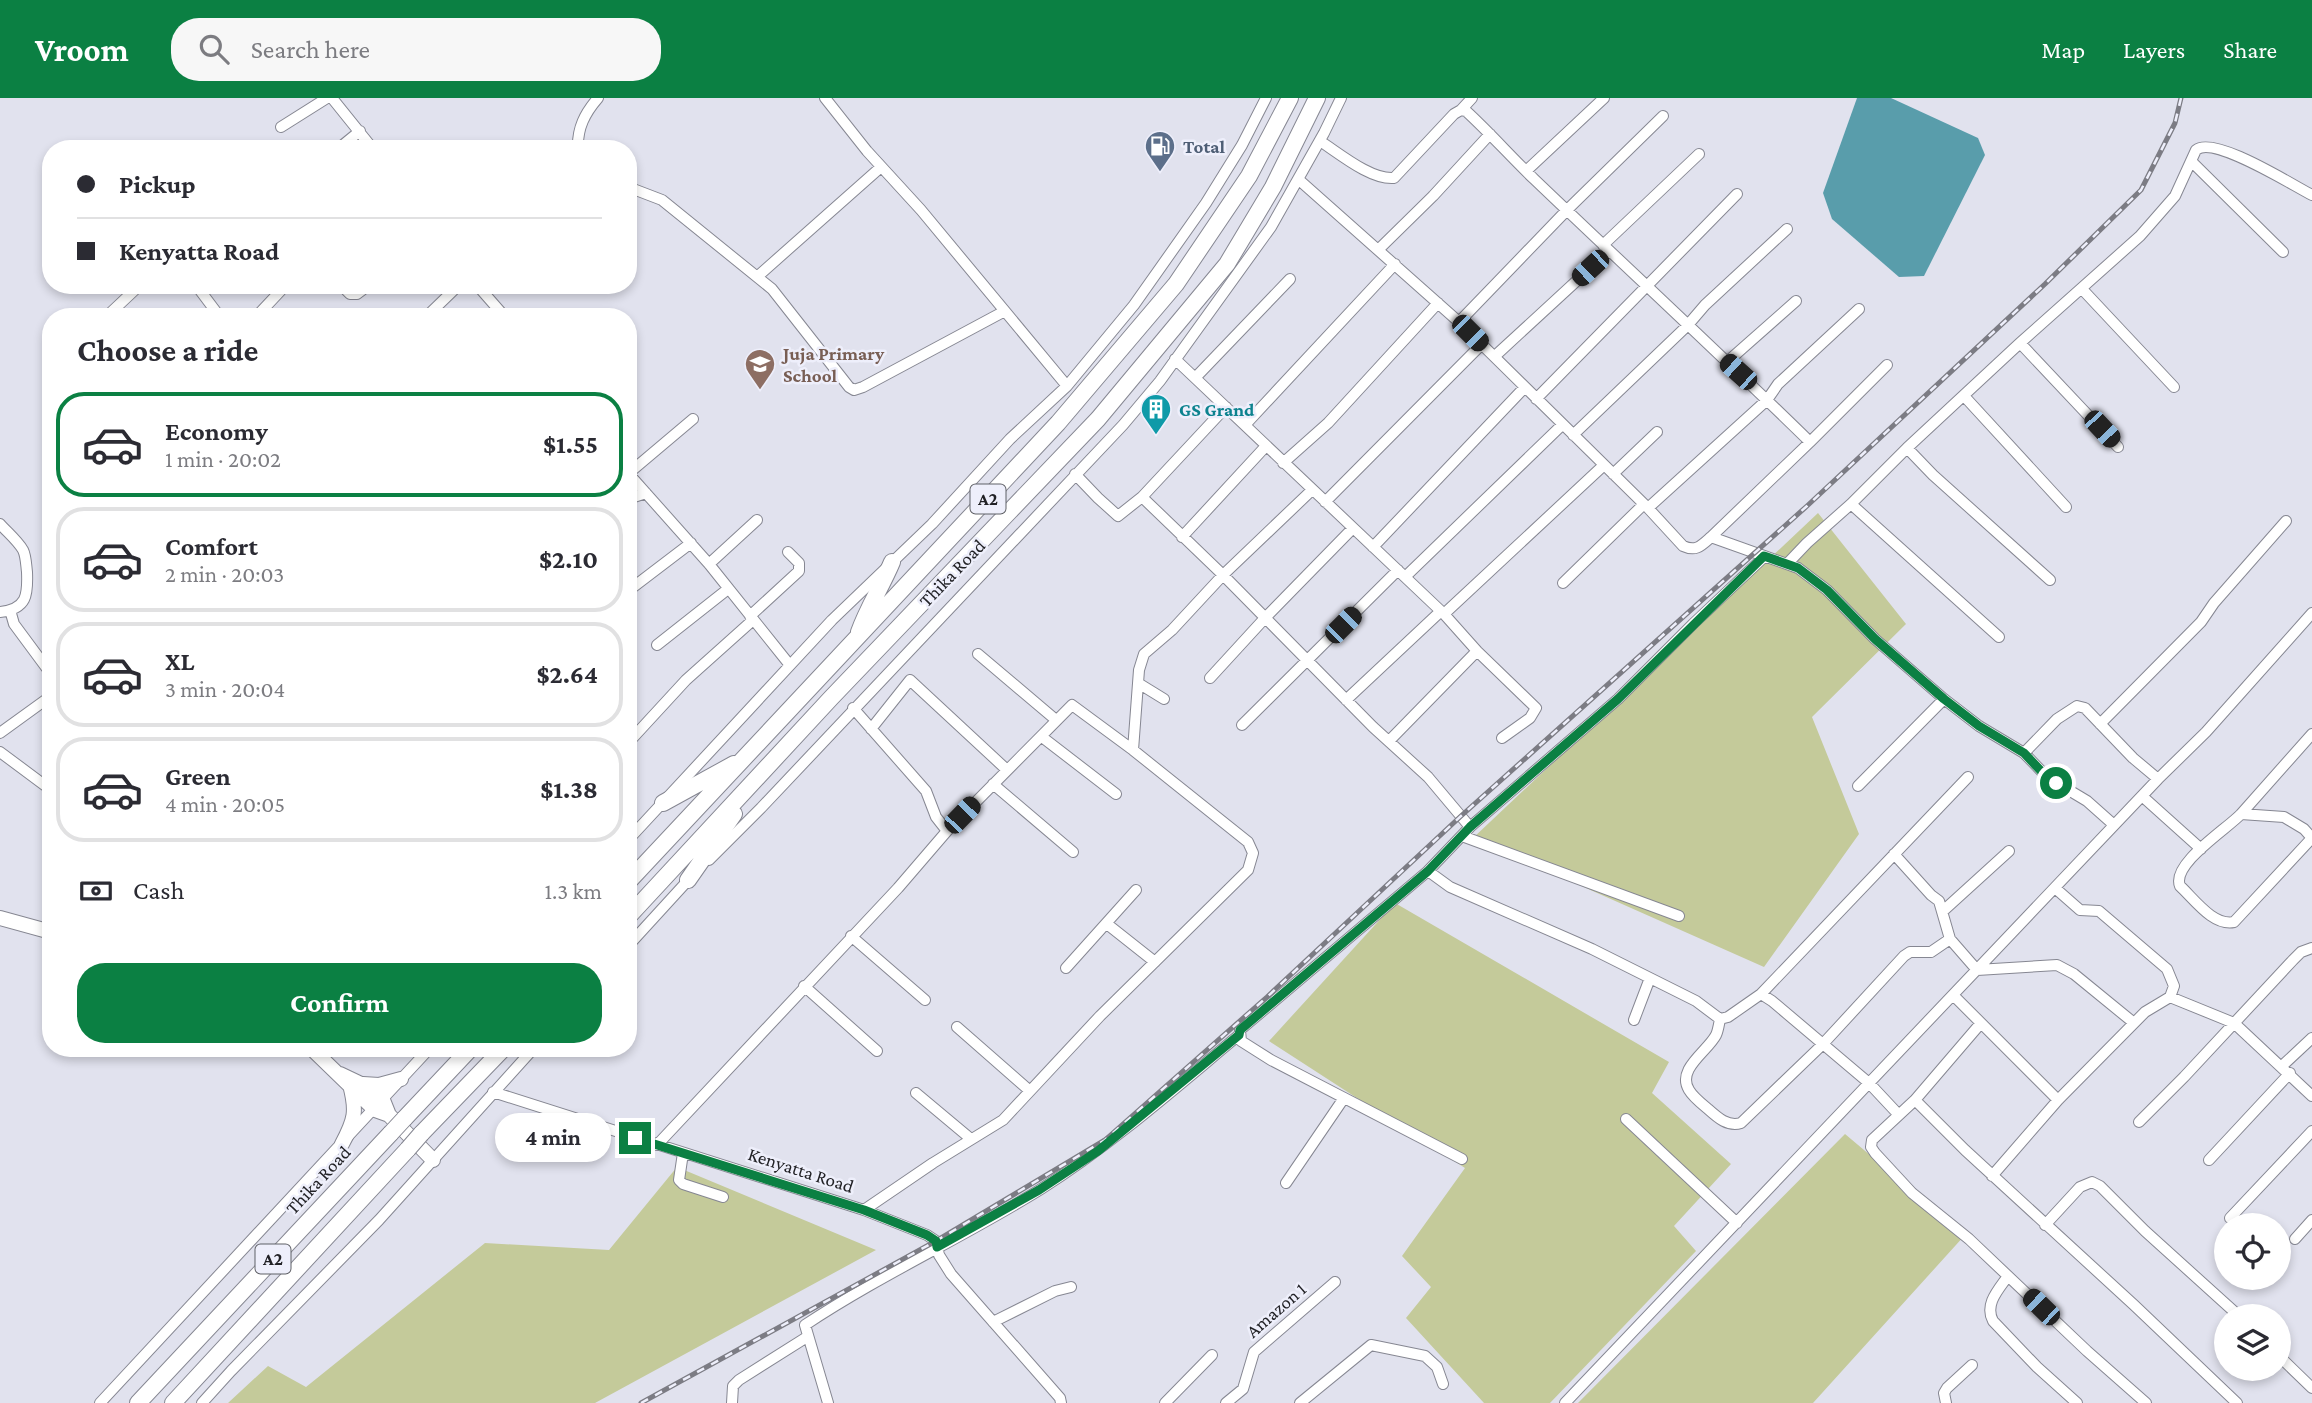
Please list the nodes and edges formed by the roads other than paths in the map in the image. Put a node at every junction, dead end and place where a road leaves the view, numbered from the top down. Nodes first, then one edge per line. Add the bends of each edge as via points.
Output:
1 (330, 98) edge
2 (598, 98) edge
3 (825, 98) edge
4 (1266, 98) edge
5 (1290, 98) edge
6 (1317, 98) edge
7 (1341, 98) edge
8 (1472, 98) edge
9 (1604, 98) edge
10 (1461, 110) junction
11 (1663, 116) dead end
12 (281, 127) dead end
13 (360, 131) junction
14 (1490, 134) junction
15 (349, 140) edge
16 (366, 140) edge
17 (579, 140) edge
18 (1320, 141) junction
19 (1699, 154) dead end
20 (2192, 162) junction
21 (881, 167) junction
22 (1526, 171) junction
23 (1298, 179) junction
24 (637, 190) edge
25 (1737, 194) dead end
26 (2312, 195) edge
27 (1567, 210) junction
28 (1787, 229) dead end
29 (1606, 248) junction
30 (1378, 250) junction
31 (2283, 252) dead end
32 (1395, 264) junction
33 (758, 276) junction
34 (1290, 279) dead end
35 (1647, 287) junction
36 (2082, 289) junction
37 (130, 294) edge
38 (278, 294) edge
39 (449, 294) edge
40 (485, 294) edge
41 (1796, 301) dead end
42 (1438, 303) junction
43 (116, 308) edge
44 (264, 308) edge
45 (435, 308) edge
46 (497, 308) edge
47 (1859, 309) dead end
48 (1003, 312) junction
49 (1459, 321) junction
50 (1688, 326) junction
51 (2020, 343) junction
52 (1482, 344) junction
53 (1495, 356) junction
54 (1175, 359) junction
55 (1727, 362) junction
56 (1887, 365) dead end
57 (1195, 378) junction
58 (1068, 386) junction
59 (1525, 387) junction
60 (2174, 387) dead end
61 (1964, 396) junction
62 (1536, 399) junction
63 (1767, 400) junction
64 (1226, 407) junction
65 (693, 419) dead end
66 (1245, 425) junction
67 (1562, 425) junction
68 (1657, 432) dead end
69 (1573, 435) junction
70 (1810, 442) junction
71 (1266, 446) junction
72 (2118, 447) dead end
73 (1907, 448) junction
74 (1283, 463) junction
75 (1604, 465) junction
76 (637, 466) edge
77 (1075, 474) junction
78 (1613, 474) junction
79 (637, 482) edge
80 (1312, 490) junction
81 (646, 493) junction
82 (637, 496) edge
83 (1142, 498) junction
84 (1325, 502) junction
85 (1851, 504) junction
86 (1646, 506) junction
87 (2066, 507) dead end
88 (757, 520) dead end
89 (2286, 521) dead end
90 (0, 524) edge
91 (1353, 528) junction
92 (1182, 537) junction
93 (1712, 537) junction
94 (691, 543) junction
95 (1373, 547) junction
96 (788, 552) dead end
97 (1764, 556) junction
98 (892, 562) junction
99 (709, 564) junction
100 (1787, 564) junction
101 (1402, 574) junction
102 (1223, 575) junction
103 (2050, 580) dead end
104 (1563, 583) dead end
105 (637, 584) edge
106 (728, 589) junction
107 (5, 611) edge
108 (2312, 612) edge
109 (1443, 613) junction
110 (751, 618) junction
111 (1265, 618) junction
112 (1999, 638) dead end
113 (855, 640) junction
114 (657, 645) dead end
115 (1477, 651) junction
116 (978, 654) dead end
117 (1307, 661) junction
118 (42, 662) edge
119 (789, 664) junction
120 (1210, 678) dead end
121 (1138, 683) junction
122 (1164, 699) dead end
123 (1944, 699) junction
124 (1346, 700) junction
125 (42, 703) edge
126 (853, 708) junction
127 (1056, 720) junction
128 (2100, 724) junction
129 (1242, 725) dead end
130 (871, 729) junction
131 (0, 733) edge
132 (637, 733) edge
133 (2312, 734) edge
134 (1042, 737) junction
135 (1502, 738) dead end
136 (1389, 741) junction
137 (1133, 750) junction
138 (0, 752) edge
139 (2024, 753) junction
140 (747, 757) junction
141 (1007, 770) junction
142 (759, 777) junction
143 (1968, 777) dead end
144 (2158, 779) junction
145 (42, 783) edge
146 (993, 784) junction
147 (1858, 786) dead end
148 (1116, 794) dead end
149 (2142, 796) junction
150 (663, 803) junction
151 (2241, 814) junction
152 (2114, 825) junction
153 (1470, 827) junction
154 (637, 830) edge
155 (947, 831) junction
156 (1461, 836) junction
157 (2312, 838) edge
158 (2201, 849) junction
159 (2009, 851) dead end
160 (1073, 852) dead end
161 (1894, 854) junction
162 (1428, 871) junction
163 (637, 873) edge
164 (688, 880) junction
165 (2054, 888) junction
166 (1136, 890) dead end
167 (637, 907) edge
168 (1943, 911) junction
169 (1679, 916) dead end
170 (0, 918) edge
171 (1107, 924) junction
172 (42, 930) edge
173 (637, 936) edge
174 (851, 936) junction
175 (1950, 939) junction
176 (2312, 948) edge
177 (1155, 962) junction
178 (1066, 968) dead end
179 (1978, 970) junction
180 (1650, 978) junction
181 (804, 986) junction
182 (1761, 994) junction
183 (1953, 995) junction
184 (2170, 997) junction
185 (925, 1000) dead end
186 (1720, 1019) junction
187 (1634, 1020) dead end
188 (1981, 1023) junction
189 (2134, 1023) junction
190 (2234, 1023) junction
191 (957, 1027) dead end
192 (1239, 1035) junction
193 (2312, 1038) edge
194 (1822, 1045) junction
195 (877, 1051) dead end
196 (321, 1057) edge
197 (422, 1057) edge
198 (461, 1057) edge
199 (495, 1057) edge
200 (526, 1057) edge
201 (2286, 1070) junction
202 (401, 1079) junction
203 (349, 1081) junction
204 (1869, 1083) junction
205 (1030, 1091) junction
206 (494, 1092) junction
207 (916, 1093) dead end
208 (2312, 1096) edge
209 (1344, 1098) junction
210 (1914, 1100) junction
211 (2059, 1100) junction
212 (379, 1105) junction
213 (1898, 1114) junction
214 (397, 1117) junction
215 (1626, 1119) dead end
216 (2139, 1122) dead end
217 (2312, 1131) edge
218 (971, 1139) junction
219 (342, 1144) junction
220 (657, 1145) junction
221 (683, 1153) junction
222 (1462, 1159) dead end
223 (433, 1160) junction
224 (2210, 1160) dead end
225 (1992, 1175) junction
226 (1286, 1183) dead end
227 (723, 1197) dead end
228 (864, 1210) junction
229 (2235, 1213) edge
230 (2312, 1220) edge
231 (1737, 1223) junction
232 (2045, 1224) junction
233 (2295, 1239) dead end
234 (937, 1247) junction
235 (2008, 1276) junction
236 (1335, 1282) dead end
237 (1071, 1287) dead end
238 (2226, 1304) edge
239 (993, 1322) junction
240 (807, 1337) junction
241 (1212, 1355) dead end
242 (1972, 1365) dead end
243 (2291, 1367) edge
244 (1443, 1384) dead end
245 (2312, 1388) edge
246 (100, 1403) edge
247 (138, 1403) edge
248 (173, 1403) edge
249 (202, 1403) edge
250 (732, 1403) edge
251 (828, 1403) edge
252 (1061, 1403) edge
253 (1165, 1403) edge
254 (1226, 1403) edge
255 (1300, 1403) edge
256 (1565, 1403) edge
257 (1946, 1403) edge
258 (2077, 1403) edge
259 (2146, 1403) edge
260 (2237, 1403) edge

1 - 12 street
1 - 13 street
2 - 17 street via 581,124
3 - 21 street
4 - 58 street via 1206,203 1134,305
5 - 113 highway, Thika Road / A2 via 1249,176 1176,284 1058,423
6 - 142 highway, Thika Road / A2 via 1273,187 1227,264 1098,419
7 - 18 street, Thika Road
8 - 10 street
9 - 22 street
10 - 14 street
10 - 18 street via 1394,178 1373,174
11 - 27 street
13 - 15 street
13 - 16 street
14 - 22 street
14 - 30 street
18 - 23 street, Thika Road
19 - 29 street
20 - 26 street via 2196,150 2206,146 2238,155
20 - 31 street
20 - 36 street via 2175,196 2140,236
21 - 33 street
21 - 48 street
22 - 27 street
23 - 30 street
23 - 54 street, Thika Road via 1271,227
24 - 33 street via 662,200
25 - 35 street
27 - 29 street
27 - 49 street
28 - 50 street via 1699,310
29 - 35 street
29 - 53 street
30 - 32 street
32 - 42 street
32 - 66 street
33 - 48 street via 854,390
34 - 57 street
35 - 50 street
35 - 62 street
36 - 51 street
36 - 60 street
37 - 43 street
38 - 44 street
39 - 45 street
40 - 46 street
41 - 55 street
42 - 49 street
42 - 74 street via 1328,423
47 - 63 street via 1778,384
48 - 58 street
49 - 52 street
50 - 55 street
50 - 69 street
51 - 61 street
51 - 72 street
52 - 53 street
52 - 84 street
53 - 59 street
54 - 57 street
54 - 77 street, Thika Road via 1123,425
55 - 63 street
56 - 70 street
57 - 64 street
58 - 98 street via 1010,439
59 - 62 street
59 - 95 street
61 - 73 street
61 - 87 street
62 - 67 street
63 - 70 street
63 - 86 street
64 - 66 street
64 - 83 street
65 - 76 street
66 - 71 street
67 - 69 street
67 - 101 street
68 - 78 street
69 - 75 street
70 - 93 street
71 - 74 street
71 - 92 street
73 - 85 street
73 - 103 street
74 - 80 street
75 - 78 street
75 - 109 street
77 - 83 street via 1118,516
77 - 126 street, Thika Road
78 - 86 street
79 - 81 street
80 - 84 street
80 - 102 street
81 - 82 street
81 - 94 street
83 - 92 street
84 - 91 street
85 - 100 street
85 - 112 street
86 - 93 street via 1683,546 1698,548
86 - 104 street
88 - 99 street
89 - 128 street via 2201,622
90 - 107 street via 26,558 27,596
91 - 95 street
91 - 111 street
92 - 102 street
93 - 97 street
94 - 99 street
94 - 105 street
95 - 101 street
96 - 110 street via 799,564 799,571
97 - 100 street
97 - 153 street via 1618,699
98 - 113 highway
98 - 119 street
99 - 106 street
100 - 123 street via 1827,590
101 - 109 street
101 - 117 street
102 - 111 street
102 - 121 street via 1144,654
106 - 110 street
106 - 114 street
107 - 118 street
108 - 144 street
109 - 115 street
109 - 124 street
110 - 119 street
110 - 132 street
111 - 117 street
111 - 120 street
113 - 140 highway, Thika Road / A2
115 - 135 street via 1536,708 1530,718
115 - 136 street
116 - 127 street
117 - 124 street
117 - 129 street
119 - 150 street
121 - 122 street
121 - 137 street
123 - 139 street
123 - 147 street
124 - 136 street
125 - 131 street
126 - 130 street
126 - 164 street, Thika Road
127 - 134 street
127 - 137 street via 1073,705
128 - 139 street via 2077,706 2057,719
128 - 144 street
130 - 141 street via 911,680
130 - 155 street via 926,791
133 - 151 street
134 - 141 street
134 - 148 street
136 - 153 street via 1428,777
137 - 177 street via 1248,842 1253,853 1248,870
138 - 145 street
139 - 152 street via 2047,777 2087,801
140 - 150 highway
140 - 163 highway, Thika Road / A2
141 - 146 street
142 - 164 highway
142 - 167 highway, Thika Road / A2
143 - 161 street
144 - 149 street
146 - 155 street
146 - 160 street
149 - 152 street
149 - 158 street
150 - 154 street
151 - 157 street via 2284,817
151 - 158 street
152 - 165 street
153 - 156 street
155 - 174 street
156 - 162 street
156 - 169 street
157 - 158 street via 2234,922 2226,923 2216,920 2180,886 2180,872
159 - 168 street
161 - 168 street
161 - 182 street
162 - 180 street via 1450,887
162 - 192 street
164 - 173 street, Thika Road
165 - 179 street
165 - 184 street via 2080,910 2099,911 2166,969 2174,986
166 - 171 street
168 - 175 street
170 - 172 main road
171 - 177 street
171 - 178 street
174 - 181 street
174 - 185 street
175 - 179 street
175 - 194 street via 1931,952 1904,956
176 - 190 street via 2301,952
177 - 205 street
179 - 183 street
179 - 189 street via 2057,965
180 - 186 street
180 - 187 street
181 - 195 street
181 - 220 street
182 - 186 street
182 - 194 street
183 - 188 street
183 - 204 street
184 - 189 street
184 - 190 street
186 - 194 street via 1716,1035 1701,1051 1686,1080 1689,1091 1729,1125 1741,1123
188 - 210 street
188 - 211 street
189 - 211 street
190 - 201 street
190 - 216 street
191 - 205 street
192 - 209 street via 1246,1045
192 - 234 street via 1098,1151
193 - 201 street
194 - 204 street
196 - 203 main road
197 - 202 street, Thika Road
198 - 214 highway, Thika Road / A2
199 - 248 highway, A2, bridge
200 - 206 street
201 - 208 street
201 - 224 street
202 - 203 main road via 379,1086
202 - 212 street, Thika Road
203 - 212 main road
203 - 219 main road via 355,1112
204 - 213 street
204 - 231 street
205 - 218 street via 1003,1119
206 - 220 street, Kenyatta Road
206 - 223 street
207 - 218 street
209 - 222 street
209 - 226 street
210 - 213 street
210 - 225 street
211 - 225 street
212 - 214 main road
212 - 219 street, Thika Road
213 - 235 street via 1872,1140 1875,1153 1912,1193
214 - 223 main road
214 - 247 highway, Thika Road / A2, bridge via 391,1133
215 - 231 street
217 - 229 street
218 - 228 street
219 - 246 street, Thika Road
220 - 221 street, Kenyatta Road
221 - 227 street via 679,1180
221 - 228 street, Kenyatta Road
223 - 249 street
225 - 232 street
228 - 234 street, Kenyatta Road via 927,1235
230 - 233 street
231 - 256 street
232 - 238 street via 2080,1187 2092,1182
232 - 260 street
234 - 239 street, Kenyatta Road via 951,1274
234 - 240 street via 805,1325
235 - 258 street via 1991,1301 1989,1314
235 - 259 street
236 - 254 street, Amazon 1 via 1254,1352 1243,1389
237 - 239 street
239 - 252 street, Kenyatta Road
240 - 250 street via 739,1380 733,1386
240 - 251 street
241 - 253 street
242 - 257 street via 1947,1388
243 - 245 street
244 - 255 street via 1437,1367 1425,1356 1371,1345

